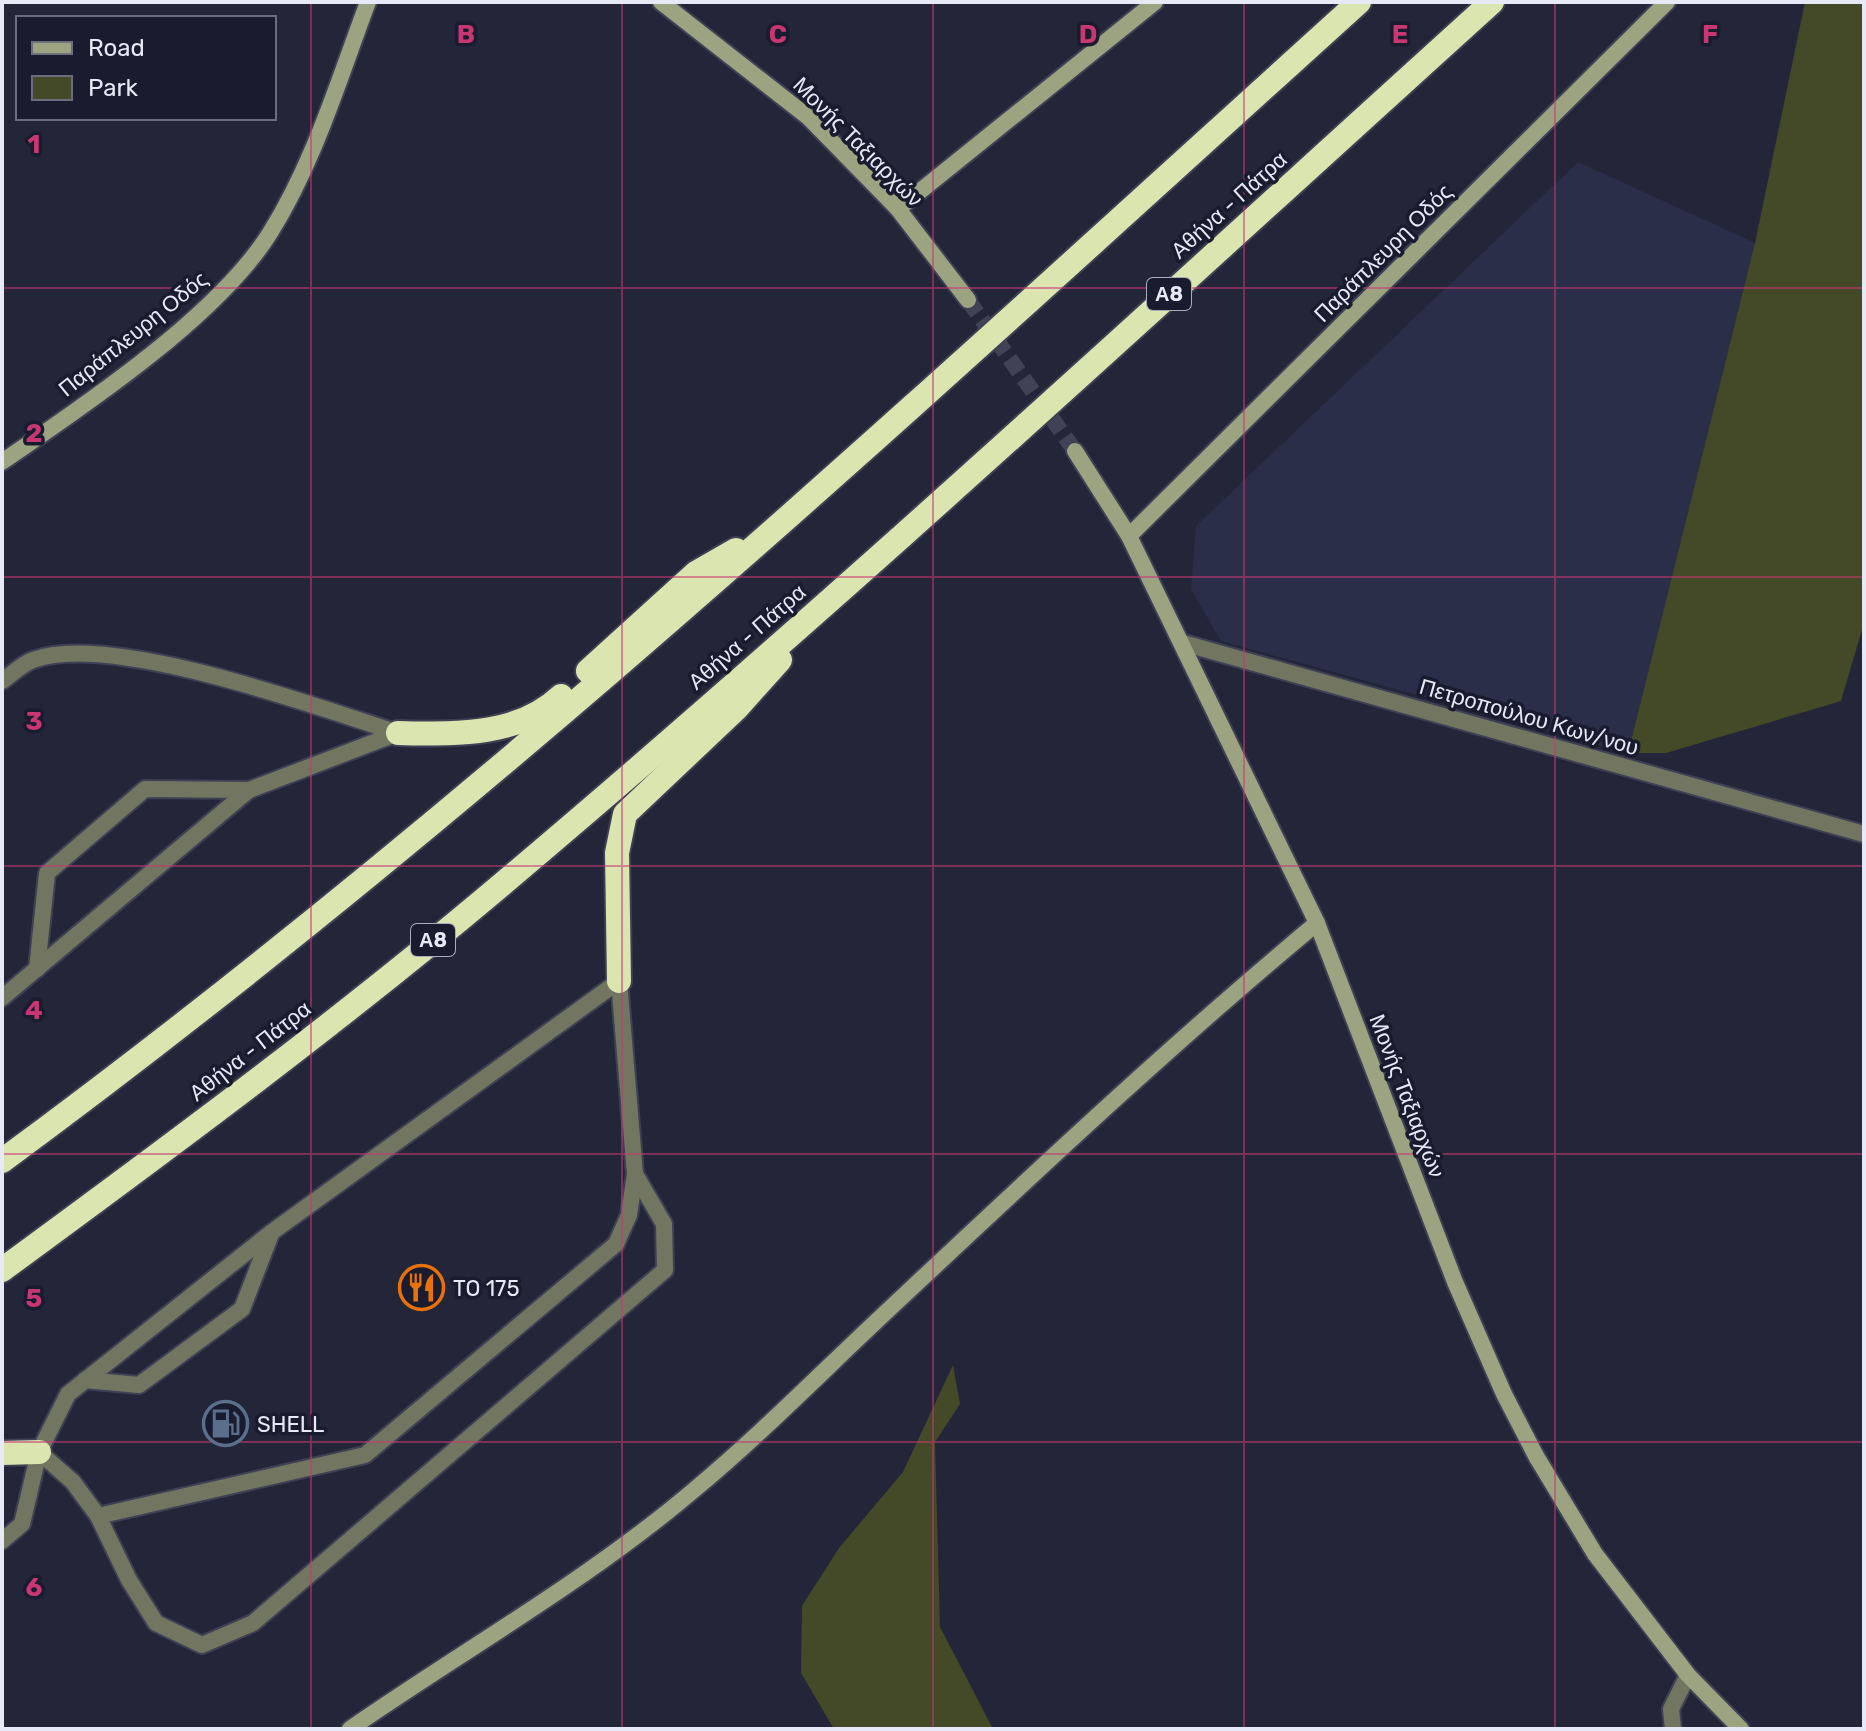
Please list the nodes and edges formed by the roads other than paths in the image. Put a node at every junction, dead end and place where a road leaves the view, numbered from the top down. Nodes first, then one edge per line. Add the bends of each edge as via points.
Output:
1 (368, 2) edge
2 (661, 2) edge
3 (1155, 2) edge
4 (1359, 2) edge
5 (1492, 2) edge
6 (1667, 2) edge
7 (898, 209) junction
8 (968, 300) tunnel mouth
9 (1075, 451) tunnel mouth
10 (2, 462) edge
11 (783, 524) junction
12 (1129, 536) junction
13 (845, 586) junction
14 (1183, 643) junction
15 (2, 681) edge
16 (398, 733) junction
17 (249, 790) junction
18 (1864, 834) edge
19 (1317, 923) junction
20 (37, 969) junction
21 (619, 981) junction
22 (2, 998) edge
23 (2, 1161) edge
24 (635, 1174) junction
25 (272, 1232) junction
26 (2, 1270) edge
27 (85, 1380) junction
28 (39, 1452) junction
29 (2, 1453) edge
30 (98, 1516) junction
31 (2, 1541) edge
32 (1688, 1675) junction
33 (350, 1729) edge
34 (1673, 1729) edge
35 (1741, 1729) edge

1 - 10 street, Παράπλευρη Οδός via 303,171 270,234 229,284 173,335
2 - 7 street, Μονής Ταξιαρχών via 808,117
3 - 7 street
4 - 11 highway
5 - 13 highway, Αθήνα - Πάτρα / Α8
6 - 12 street, Παράπλευρη Οδός
7 - 8 street, Μονής Ταξιαρχών
9 - 12 street, Μονής Ταξιαρχών
11 - 16 highway via 696,573 545,711 501,729
11 - 23 highway via 445,816 165,1041
12 - 14 street, Μονής Ταξιαρχών
13 - 21 highway via 737,708 625,814 617,853
13 - 26 highway, Αθήνα - Πάτρα / Α8 via 498,887 222,1108
14 - 18 street, Πετροπούλου Κων/νου
14 - 19 street, Μονής Ταξιαρχών
15 - 16 street via 33,660 93,653 243,683
16 - 17 street
17 - 20 street
17 - 20 street via 145,789 47,873
19 - 32 street, Μονής Ταξιαρχών via 1455,1282 1504,1394 1595,1554
19 - 33 street via 1018,1188 691,1493 622,1546
20 - 22 street
21 - 24 street
21 - 25 street
24 - 30 street via 629,1215 616,1244 365,1455
24 - 30 street via 664,1224 665,1270 253,1623 202,1645 156,1623
25 - 27 street
25 - 27 street via 242,1309 139,1385
27 - 28 street via 68,1394
28 - 29 highway
28 - 30 street via 73,1482
28 - 31 street via 22,1524
32 - 34 street via 1671,1709
32 - 35 street, Μονής Ταξιαρχών

